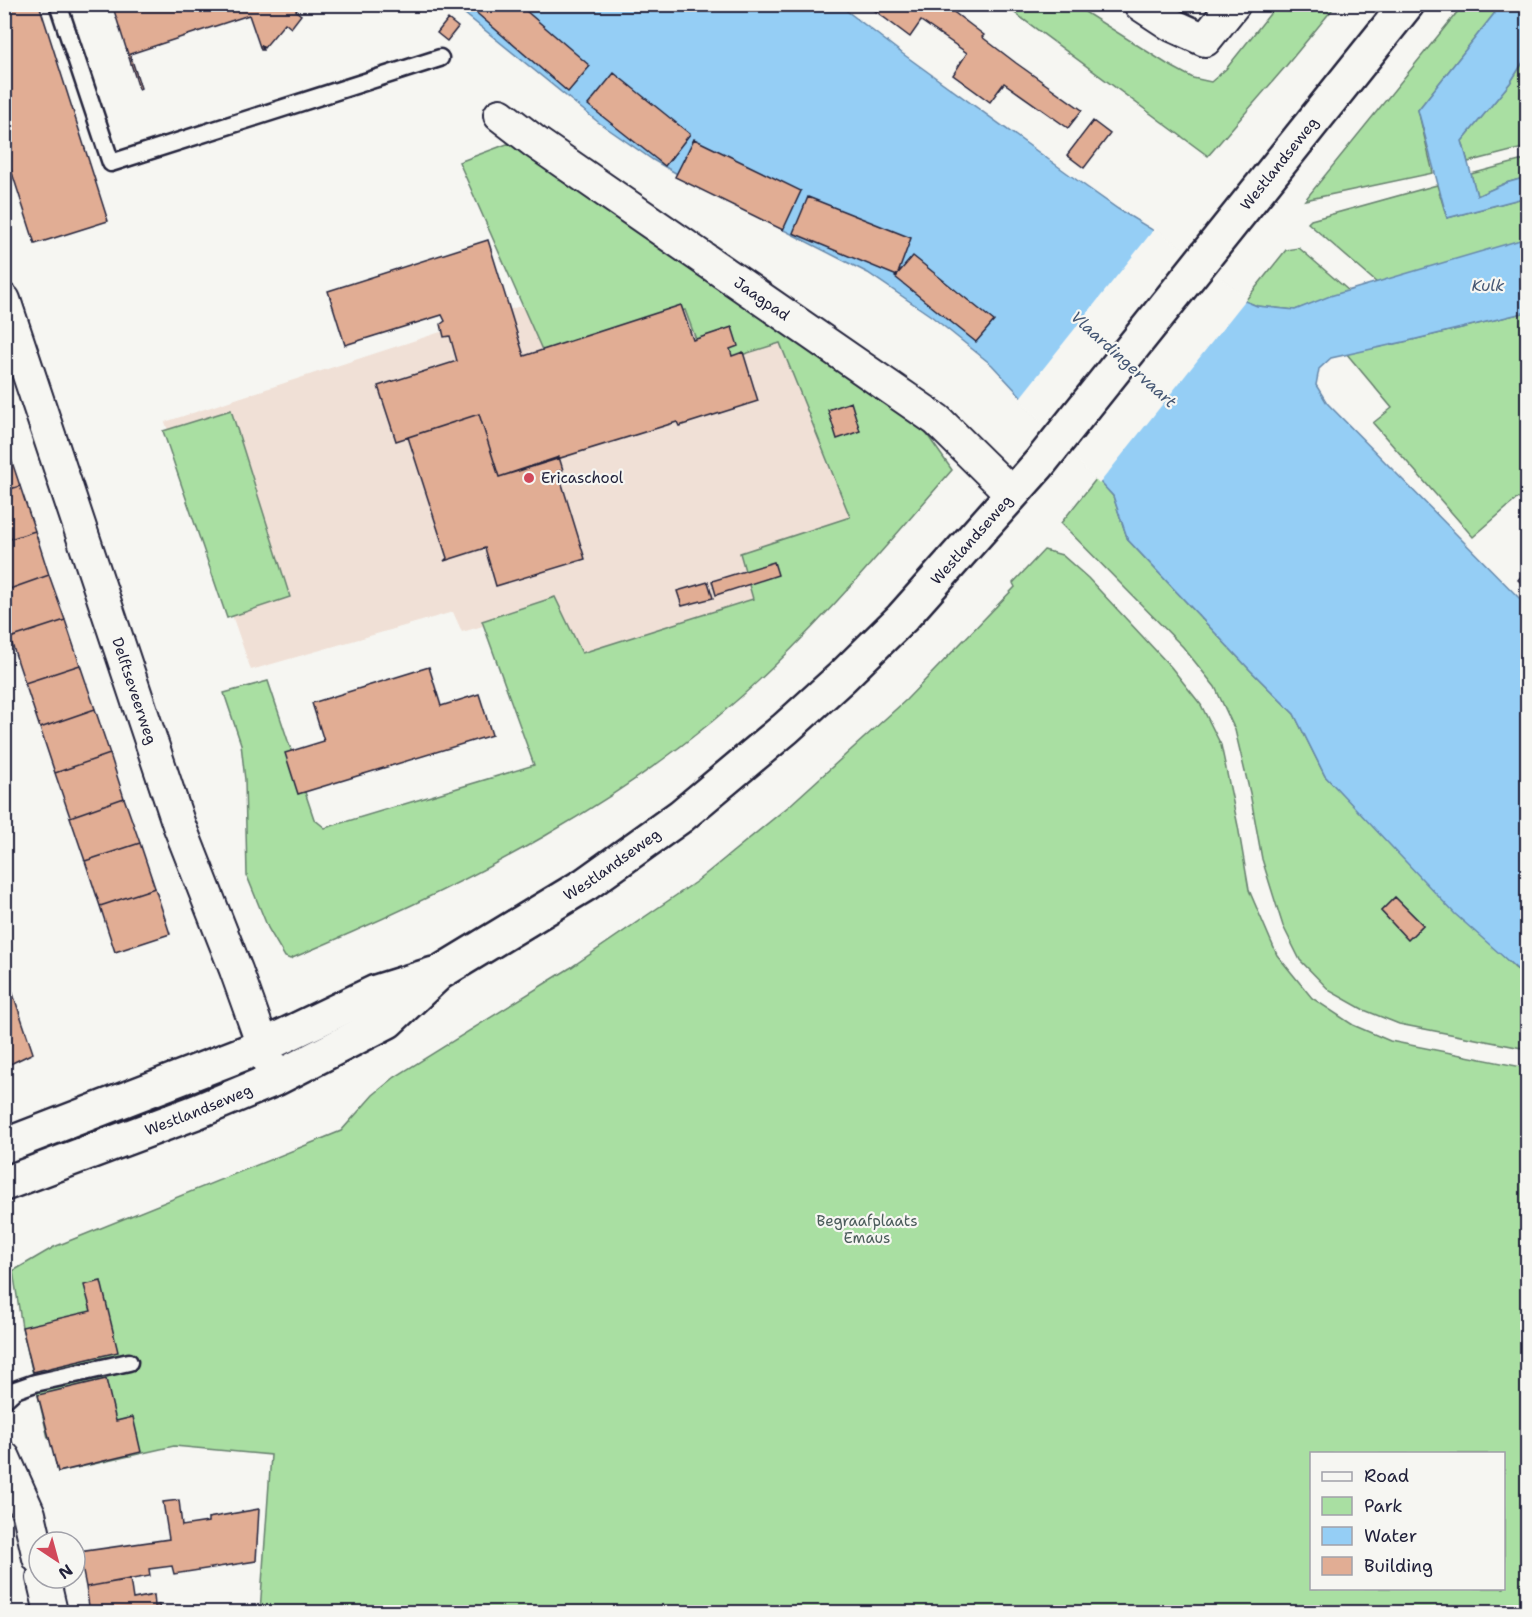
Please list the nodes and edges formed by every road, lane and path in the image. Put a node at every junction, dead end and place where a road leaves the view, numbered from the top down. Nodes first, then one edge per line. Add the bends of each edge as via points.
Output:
1 (58, 4) edge
2 (1140, 4) edge
3 (1234, 4) edge
4 (1407, 4) edge
5 (440, 58) dead end
6 (500, 115) dead end
7 (4, 300) edge
8 (1012, 494) junction
9 (439, 973) junction
10 (263, 1046) junction
11 (275, 1080) junction
12 (4, 1146) edge
13 (4, 1184) edge
14 (129, 1362) dead end
15 (4, 1400) edge
16 (4, 1458) edge
17 (33, 1530) edge
18 (46, 1590) edge
19 (51, 1612) edge

1 - 5 lane via 111,163
2 - 3 street via 1205,40
4 - 8 main road, Westlandseweg
6 - 8 street, Jaagpad via 937,420
7 - 10 street, Delftseveerweg via 179,825
8 - 9 main road, Westlandseweg via 902,618 786,728 699,801 586,884
9 - 10 main road, Westlandseweg via 376,992
9 - 11 main road, Westlandseweg via 388,1021
10 - 11 street, Delftseveerweg
10 - 12 main road, Westlandseweg
11 - 13 main road, Westlandseweg
14 - 15 lane via 35,1383 15,1390
16 - 17 street
18 - 19 street

